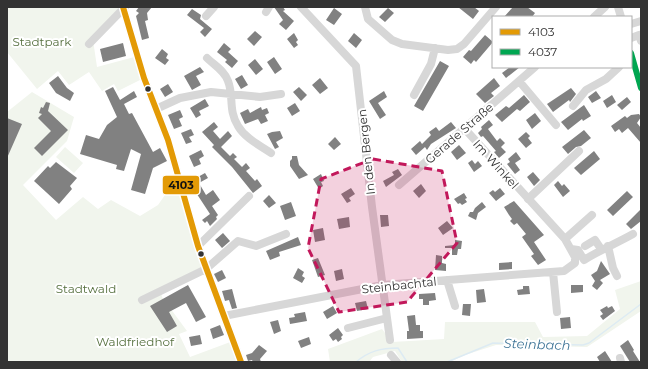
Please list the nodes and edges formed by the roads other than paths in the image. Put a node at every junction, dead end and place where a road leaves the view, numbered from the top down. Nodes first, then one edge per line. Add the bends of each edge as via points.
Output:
1 (124, 7) edge
2 (214, 7) edge
3 (301, 7) edge
4 (365, 7) edge
5 (496, 7) edge
6 (605, 7) edge
7 (206, 16) dead end
8 (595, 16) edge
9 (632, 38) edge
10 (641, 41) edge
11 (89, 44) dead end
12 (435, 48) junction
13 (207, 58) dead end
14 (632, 59) edge
15 (534, 68) edge
16 (618, 68) edge
17 (519, 81) junction
18 (641, 88) edge
19 (230, 93) junction
20 (281, 94) dead end
21 (414, 95) dead end
22 (573, 106) dead end
23 (156, 109) junction
24 (556, 125) dead end
25 (464, 128) junction
26 (579, 151) dead end
27 (271, 153) dead end
28 (399, 185) dead end
29 (249, 196) dead end
30 (528, 199) junction
31 (592, 215) dead end
32 (286, 234) dead end
33 (633, 234) dead end
34 (564, 240) junction
35 (198, 246) junction
36 (585, 246) dead end
37 (605, 248) junction
38 (571, 249) junction
39 (206, 269) junction
40 (553, 272) junction
41 (617, 276) dead end
42 (447, 280) junction
43 (383, 284) junction
44 (142, 300) dead end
45 (455, 306) dead end
46 (557, 312) dead end
47 (224, 316) junction
48 (387, 318) junction
49 (348, 328) dead end
50 (390, 340) dead end
51 (391, 355) dead end
52 (240, 362) edge
53 (397, 362) edge

1 - 11 street
1 - 23 street via 144,78
2 - 7 street
3 - 43 street, In den Bergen via 356,66
4 - 12 street via 368,19 392,40 402,44
5 - 12 street via 457,49
6 - 8 street
9 - 10 street via 639,35
12 - 21 street via 431,64
13 - 19 street via 224,73
14 - 18 street
15 - 17 street, Gerade Straße
16 - 22 street via 606,79 586,90
17 - 24 street
17 - 25 street, Gerade Straße
19 - 20 street via 260,97
19 - 23 street via 192,94
19 - 27 street via 230,108 238,126 250,139
23 - 35 street via 168,140
25 - 28 street, Gerade Straße
25 - 30 street, Im Winkel
26 - 30 street, Im Winkel
29 - 35 street
30 - 34 street, Im Winkel
31 - 34 street
32 - 39 street via 256,246 238,241
33 - 37 street
34 - 38 street, Im Winkel
35 - 39 street
36 - 37 street via 595,240
37 - 38 street via 584,260 578,250
37 - 41 street
38 - 40 street, Steinbachtal via 575,263 564,271
39 - 44 street
39 - 47 street
40 - 42 street, Steinbachtal
40 - 46 street
42 - 43 street, Steinbachtal
42 - 45 street
43 - 47 street, Steinbachtal
43 - 48 street, In den Bergen
47 - 52 street
48 - 49 street
48 - 50 street, In den Bergen
51 - 53 street

